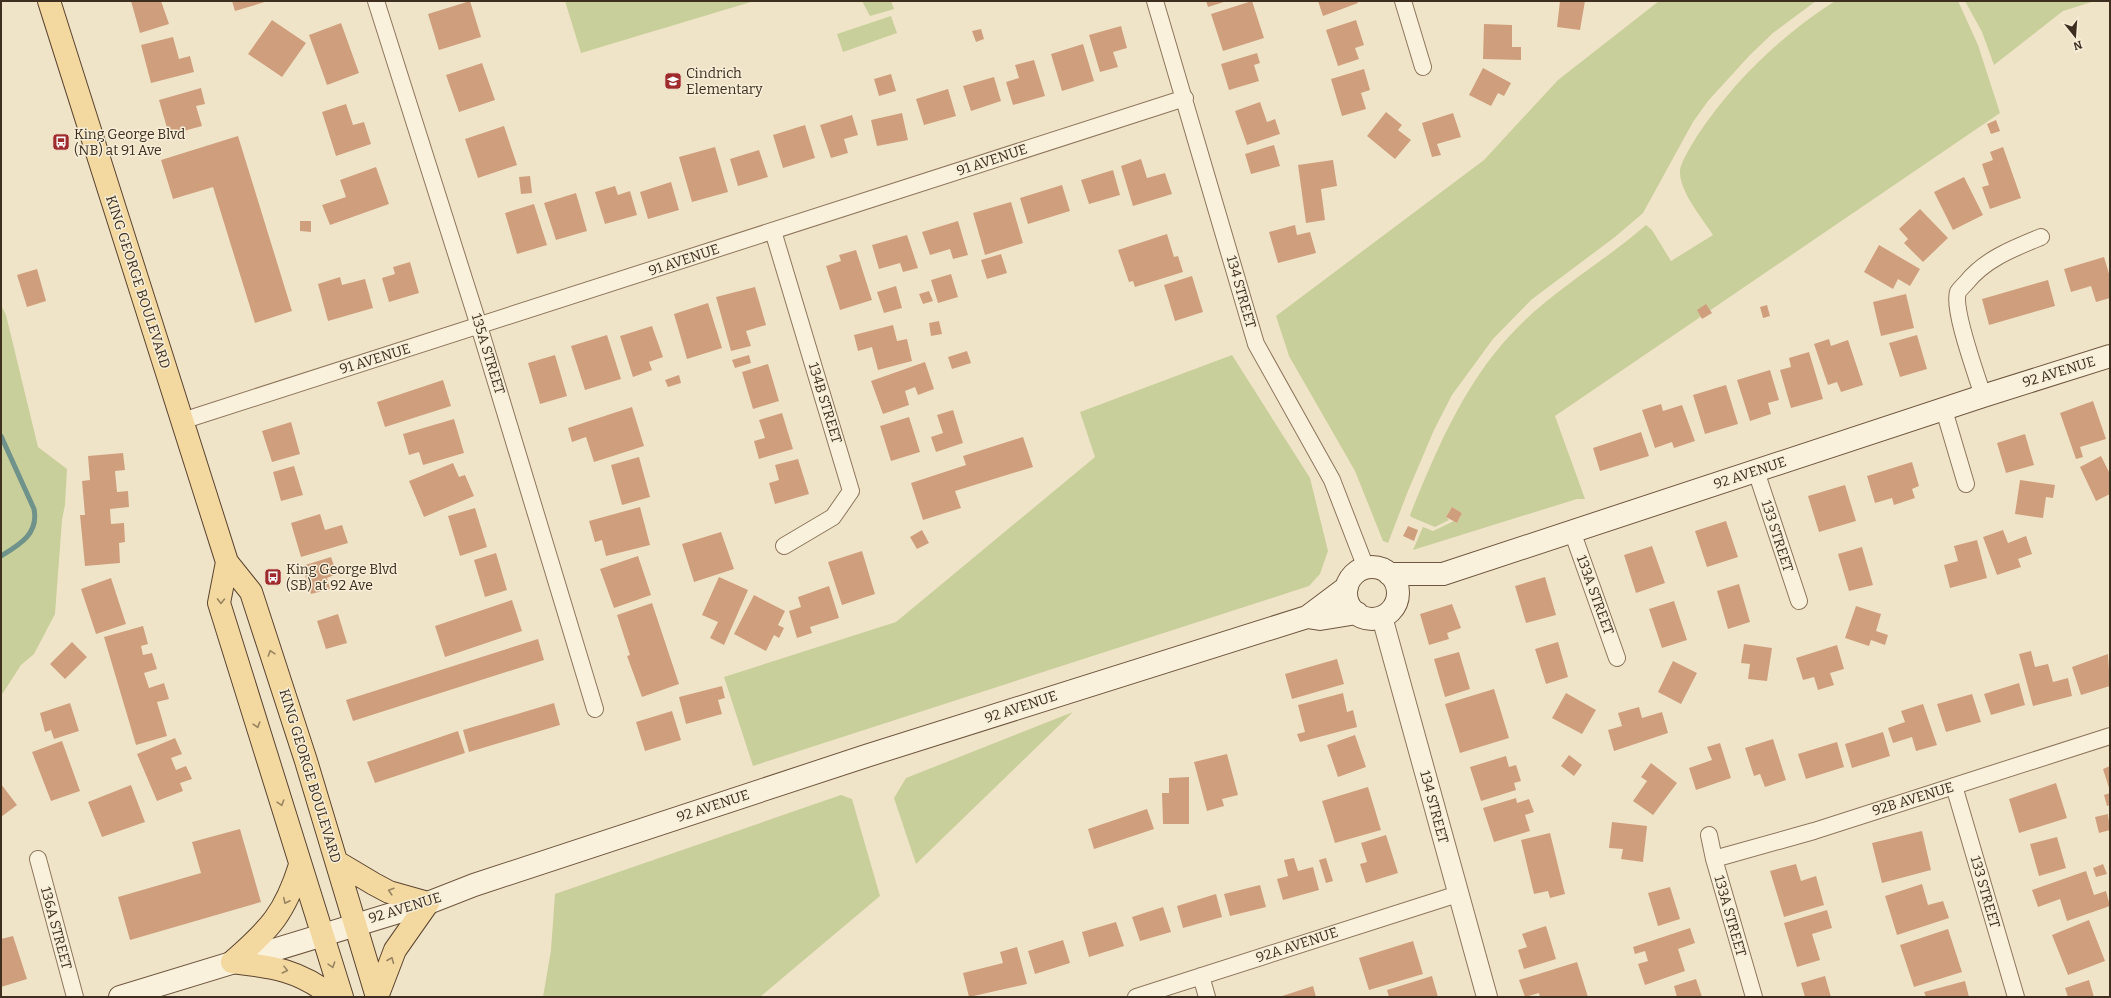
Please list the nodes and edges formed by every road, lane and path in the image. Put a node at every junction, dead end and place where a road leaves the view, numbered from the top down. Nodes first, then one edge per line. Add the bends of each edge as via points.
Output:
1 (49, 1) edge
2 (376, 1) edge
3 (1155, 1) edge
4 (1403, 1) edge
5 (1423, 68) dead end
6 (1185, 98) junction
7 (773, 231) junction
8 (2041, 237) dead end
9 (479, 326) junction
10 (2110, 356) edge
11 (1983, 396) junction
12 (1944, 410) junction
13 (182, 421) junction
14 (1756, 471) junction
15 (1966, 484) dead end
16 (1572, 531) junction
17 (784, 546) dead end
18 (227, 562) junction
19 (1366, 568) junction
20 (1389, 574) junction
21 (1443, 574) junction
22 (1347, 587) junction
23 (1396, 601) junction
24 (1799, 601) dead end
25 (1357, 613) junction
26 (1307, 617) junction
27 (1382, 617) junction
28 (1617, 658) dead end
29 (595, 709) dead end
30 (2110, 736) edge
31 (1954, 786) junction
32 (1710, 835) dead end
33 (38, 859) dead end
34 (1714, 859) junction
35 (337, 862) junction
36 (300, 865) junction
37 (1458, 894) junction
38 (428, 903) junction
39 (354, 924) junction
40 (322, 934) junction
41 (232, 962) junction
42 (1200, 976) junction
43 (75, 997) edge
44 (120, 997) edge
45 (333, 997) edge
46 (342, 997) edge
47 (377, 997) edge
48 (1136, 997) edge
49 (1207, 997) edge
50 (1487, 997) edge
51 (1754, 997) edge
52 (2016, 997) edge

1 - 13 main road, KING GEORGE BOULEVARD
2 - 9 street, 135A STREET
3 - 6 street, 134 STREET
4 - 5 street
6 - 7 street, 91 AVENUE
6 - 19 street, 134 STREET via 1256,344 1332,480
7 - 9 street, 91 AVENUE
7 - 17 street, 134B STREET via 851,491 833,517
8 - 11 street via 2009,250 1975,271 1958,292 1958,309 1963,333
9 - 13 street, 91 AVENUE
9 - 29 street, 135A STREET
10 - 11 main road, 92 AVENUE
11 - 12 main road, 92 AVENUE
12 - 14 main road, 92 AVENUE
12 - 15 street
13 - 18 main road, KING GEORGE BOULEVARD
14 - 16 main road, 92 AVENUE
14 - 24 street, 133 STREET
16 - 21 main road, 92 AVENUE
16 - 28 street, 133A STREET
35 -> 18 main road, KING GEORGE BOULEVARD via 251,592
18 -> 36 main road, KING GEORGE BOULEVARD via 219,603
19 - 20 main road via 1376,567
19 - 22 main road via 1356,572
20 - 21 main road, 92 AVENUE
20 - 23 main road via 1397,585
21 - 23 main road via 1433,584 1411,591
22 - 25 main road via 1348,601
22 - 26 main road
23 - 27 main road via 1390,612
25 - 26 main road via 1320,620
25 - 27 main road via 1371,619
26 - 38 main road, 92 AVENUE via 866,756 496,878
27 - 37 street, 134 STREET
30 - 31 street, 92B AVENUE
31 - 34 street, 92B AVENUE via 1814,831
31 - 52 street, 133 STREET
32 - 34 street, 133A STREET
33 - 43 street, 136A STREET
34 - 51 street, 133A STREET
38 -> 35 main road via 389,892
35 - 39 main road, KING GEORGE BOULEVARD
36 - 40 main road, KING GEORGE BOULEVARD
36 -> 41 main road via 288,897 270,927
37 - 42 street, 92A AVENUE
37 - 50 street, 134 STREET
38 - 39 main road, 92 AVENUE
47 -> 38 main road via 395,950
39 - 40 main road, 92 AVENUE
39 - 47 main road, KING GEORGE BOULEVARD
40 - 41 main road, 92 AVENUE
40 -> 46 main road, KING GEORGE BOULEVARD
41 - 44 main road, 92 AVENUE
41 -> 45 main road via 294,972
42 - 48 street, 92A AVENUE
42 - 49 street

